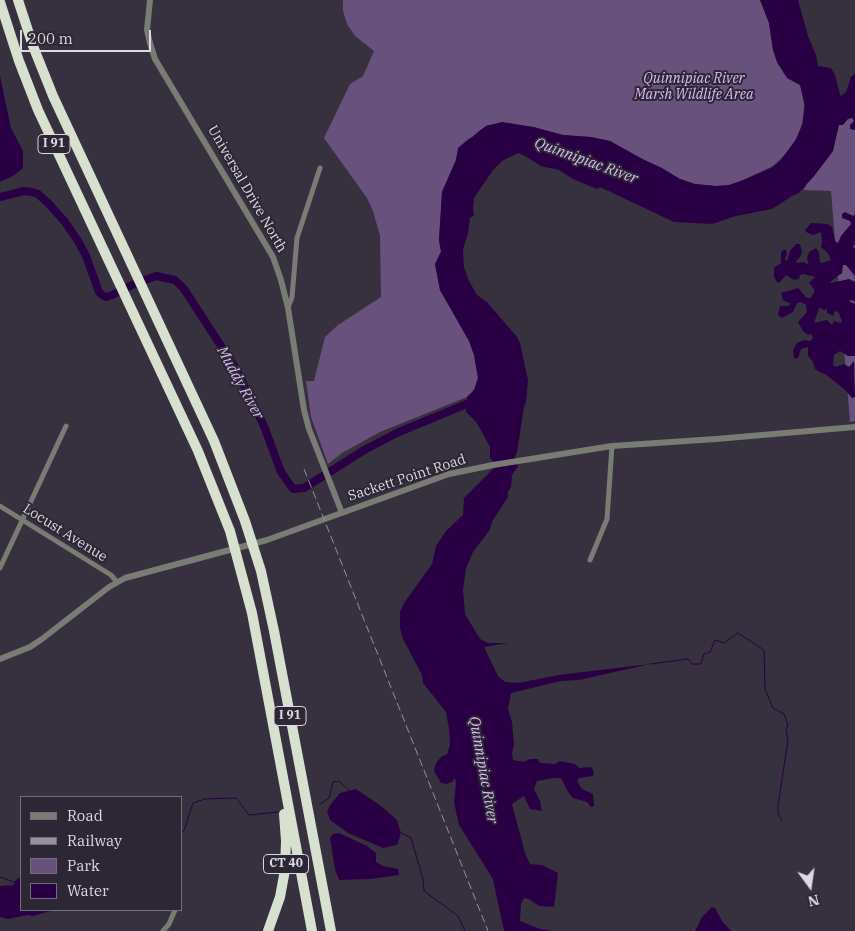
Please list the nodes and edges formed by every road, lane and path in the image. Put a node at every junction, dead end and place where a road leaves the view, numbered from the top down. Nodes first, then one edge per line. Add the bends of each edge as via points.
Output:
1 (18, 0) edge
2 (150, 0) edge
3 (0, 2) edge
4 (320, 168) dead end
5 (288, 308) junction
6 (66, 426) dead end
7 (855, 427) edge
8 (612, 446) junction
9 (0, 506) edge
10 (342, 513) junction
11 (22, 520) junction
12 (590, 560) dead end
13 (0, 568) edge
14 (117, 582) junction
15 (0, 659) edge
16 (287, 796) junction
17 (321, 875) junction
18 (175, 911) edge
19 (163, 931) edge
20 (268, 931) edge
21 (312, 931) edge
22 (331, 931) edge
23 (338, 931) edge

1 - 17 highway, I 91 via 50,88 222,459 249,533 274,631
2 - 5 street, Universal Drive North via 148,30 155,59 265,240
3 - 16 highway, I 91 via 36,104 204,465 233,540 252,613
4 - 5 street via 297,238 292,297
5 - 10 street, Universal Drive North via 309,429
6 - 11 street
7 - 8 street, Sackett Point Road
8 - 10 street, Sackett Point Road via 494,464 441,477
8 - 12 street via 607,519
9 - 11 street, Locust Avenue
10 - 14 street, Sackett Point Road via 260,543
11 - 13 street
11 - 14 street, Locust Avenue via 111,575
14 - 15 street, Sackett Point Road via 42,639
16 - 20 highway, CT 40 via 283,808 285,870
16 - 21 highway, I 91
17 - 22 highway, I 91
17 - 23 highway, CT 40 via 330,893
18 - 19 street

